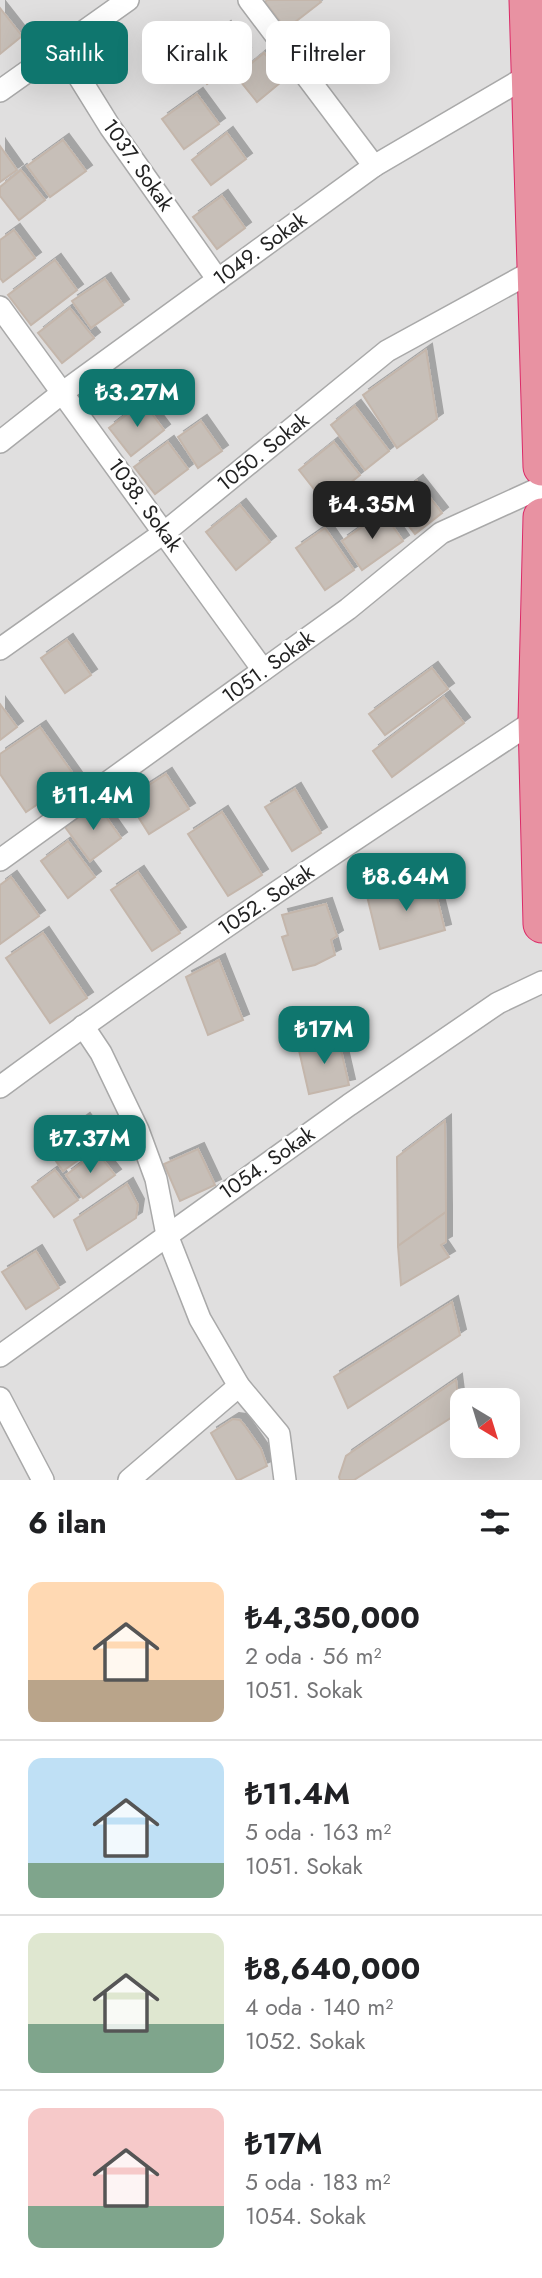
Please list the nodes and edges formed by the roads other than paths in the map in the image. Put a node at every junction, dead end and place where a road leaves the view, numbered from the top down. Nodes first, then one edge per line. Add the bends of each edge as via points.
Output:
1 (128, 0) edge
2 (249, 0) edge
3 (528, 0) edge
4 (99, 21) edge
5 (531, 74) junction
6 (21, 76) edge
7 (83, 84) edge
8 (0, 91) edge
9 (374, 166) junction
10 (535, 270) junction
11 (218, 280) junction
12 (0, 307) edge
13 (62, 393) junction
14 (0, 442) edge
15 (542, 467) edge
16 (542, 487) edge
17 (542, 517) edge
18 (165, 532) junction
19 (0, 649) edge
20 (263, 670) junction
21 (537, 719) junction
22 (0, 860) edge
23 (542, 924) edge
24 (542, 982) edge
25 (83, 1026) junction
26 (0, 1087) edge
27 (167, 1235) junction
28 (0, 1356) edge
29 (239, 1386) junction
30 (0, 1398) edge
31 (43, 1480) edge
32 (129, 1480) edge
33 (285, 1480) edge

1 - 4 street
2 - 9 street
3 - 5 highway
5 - 9 street, 1049. Sokak
5 - 10 highway
6 - 8 street
7 - 11 street, 1037. Sokak
9 - 11 street, 1049. Sokak
10 - 15 highway
10 - 18 street, 1050. Sokak via 387,351
11 - 13 street, 1049. Sokak
12 - 13 street, 1038. Sokak
13 - 14 street, 1049. Sokak
13 - 18 street, 1038. Sokak
16 - 20 street, 1051. Sokak via 441,533 348,609
17 - 21 highway
18 - 19 street, 1050. Sokak
18 - 20 street, 1038. Sokak
20 - 22 street, 1051. Sokak
21 - 23 highway
21 - 25 street, 1052. Sokak
24 - 27 street, 1054. Sokak via 487,1011
25 - 26 street, 1052. Sokak
25 - 27 street via 138,1130 156,1179
27 - 28 street, 1054. Sokak
27 - 29 street via 200,1319
29 - 32 street
29 - 33 street via 279,1434
30 - 31 street

